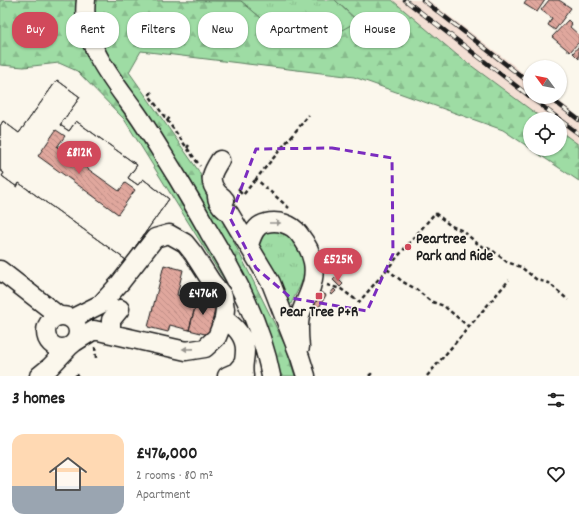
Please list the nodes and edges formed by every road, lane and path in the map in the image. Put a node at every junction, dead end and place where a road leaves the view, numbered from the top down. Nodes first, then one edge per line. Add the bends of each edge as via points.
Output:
1 (86, 0) edge
2 (152, 92) dead end
3 (309, 115) dead end
4 (170, 118) dead end
5 (167, 121) junction
6 (189, 145) dead end
7 (187, 148) junction
8 (216, 166) joint
9 (256, 179) junction
10 (241, 187) dead end
11 (225, 189) junction
12 (238, 190) junction
13 (291, 226) junction
14 (249, 245) junction
15 (387, 269) junction
16 (0, 270) edge
17 (509, 280) dead end
18 (313, 282) junction
19 (115, 300) junction
20 (568, 300) dead end
21 (60, 319) junction
22 (224, 319) junction
23 (469, 327) junction
24 (111, 334) junction
25 (65, 344) junction
26 (300, 357) junction
27 (243, 371) edge
28 (75, 376) edge
29 (79, 376) edge
30 (227, 376) edge
31 (271, 376) edge
32 (306, 376) edge
33 (369, 376) edge
34 (373, 376) edge
35 (426, 376) edge

1 - 31 lane via 85,20 98,55 178,178 243,292 256,323
2 - 5 path via 149,95
3 - 9 path
4 - 5 path
5 - 7 path
6 - 7 path
7 - 8 path via 204,173
8 - 11 lane via 212,183
9 - 12 path via 243,195
9 - 13 path via 290,209
10 - 12 path
11 - 12 path
11 - 14 lane via 217,197
14 -> 13 lane via 256,229 264,223 275,222
13 - 18 lane via 298,231 313,256
14 - 26 lane via 271,283
15 - 18 path via 359,302 341,289
15 - 20 path via 435,214 507,262 521,267 537,280 549,283
15 - 23 path via 403,282 416,288 430,301 444,306
16 - 21 lane
17 - 23 path
18 - 26 lane via 300,316
19 - 21 lane
19 - 22 lane via 120,282 155,238 169,234 185,243 207,279 223,296
19 - 24 lane
21 - 25 lane via 78,327 78,332
21 - 25 lane via 46,331 47,336
22 -> 24 lane via 222,328 205,348 186,351
22 - 27 lane via 234,325 240,334 245,348
23 - 35 path
24 - 25 lane via 94,330
26 - 32 lane
27 - 30 lane
28 - 29 path
33 - 34 path

